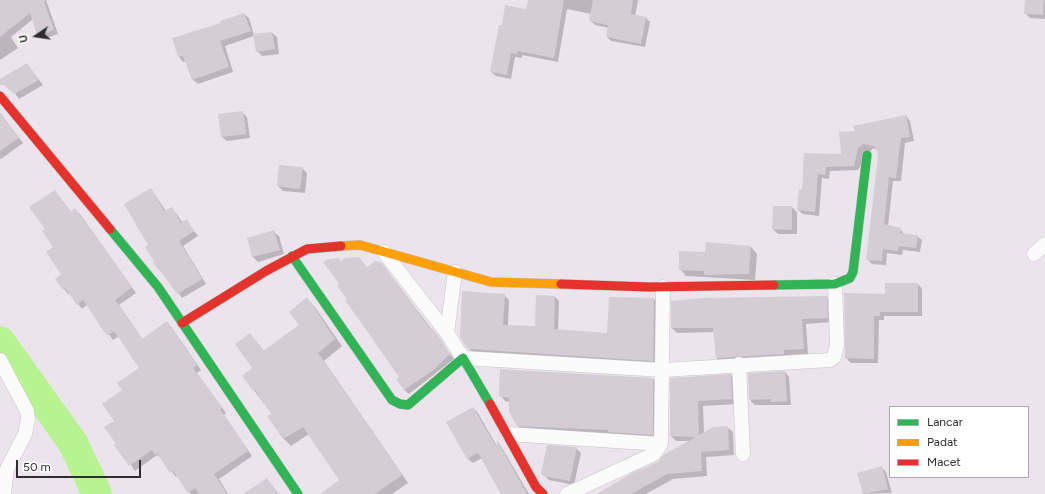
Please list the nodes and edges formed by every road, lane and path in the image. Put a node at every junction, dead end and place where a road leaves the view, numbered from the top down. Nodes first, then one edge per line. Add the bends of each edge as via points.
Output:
1 (0, 96) edge
2 (867, 155) dead end
3 (1045, 244) edge
4 (384, 252) junction
5 (1034, 254) dead end
6 (292, 256) junction
7 (455, 272) junction
8 (835, 284) junction
9 (663, 287) junction
10 (182, 323) junction
11 (447, 333) junction
12 (463, 358) junction
13 (0, 360) edge
14 (739, 364) junction
15 (662, 370) junction
16 (508, 434) junction
17 (661, 444) junction
18 (743, 454) dead end
19 (3, 465) edge
20 (4, 494) edge
21 (298, 494) edge
22 (543, 494) edge
23 (567, 494) edge

1 - 10 street via 158,287
2 - 8 street via 853,272 850,278
3 - 5 street
4 - 6 street via 360,245 307,249
4 - 7 street
4 - 11 street
6 - 10 street
6 - 12 street via 392,400 408,405
7 - 9 street via 491,282
7 - 11 street
8 - 9 street
8 - 14 street via 837,345 834,357 824,361
9 - 15 street
10 - 21 street
11 - 12 street
12 - 15 street
12 - 16 street
13 - 19 street via 27,412 28,419 25,434
14 - 15 street
14 - 18 street
15 - 17 street
16 - 17 street
16 - 22 street via 536,487
17 - 23 street via 654,454
19 - 20 street

